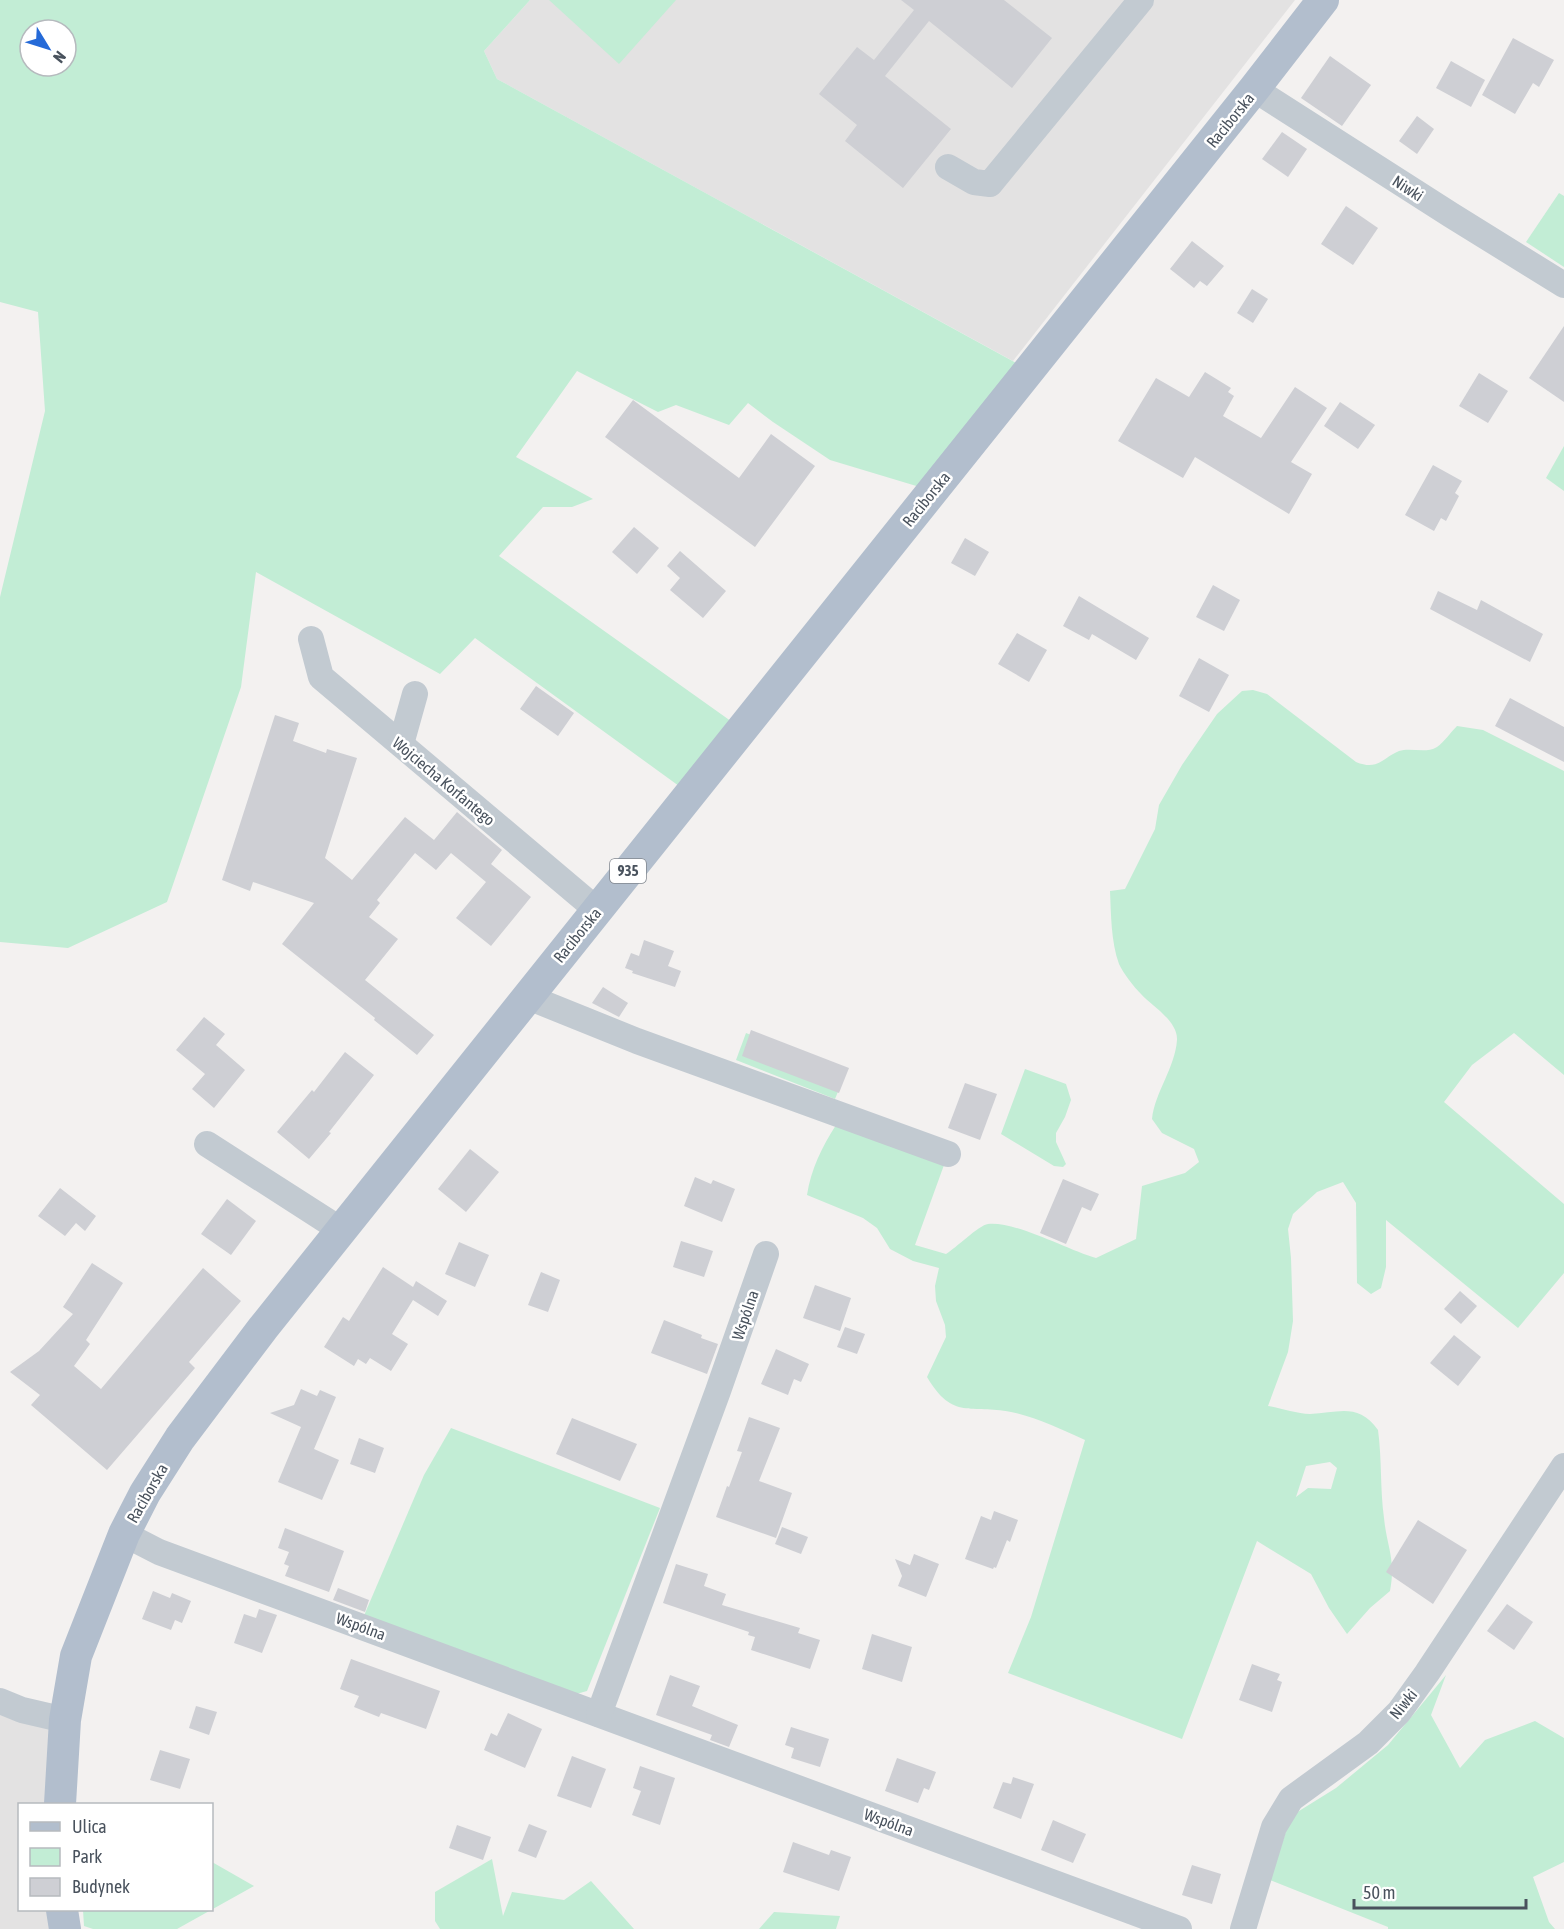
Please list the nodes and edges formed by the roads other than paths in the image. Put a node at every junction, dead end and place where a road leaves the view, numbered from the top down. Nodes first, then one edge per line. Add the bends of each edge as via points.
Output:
1 (1141, 0) edge
2 (1323, 0) edge
3 (1254, 89) junction
4 (948, 167) dead end
5 (1564, 285) edge
6 (311, 639) dead end
7 (415, 694) dead end
8 (401, 744) junction
9 (597, 910) junction
10 (528, 997) junction
11 (207, 1144) dead end
12 (948, 1154) dead end
13 (341, 1230) junction
14 (766, 1254) dead end
15 (1564, 1466) edge
16 (124, 1534) junction
17 (0, 1701) edge
18 (599, 1714) junction
19 (65, 1720) junction
20 (60, 1803) edge
21 (62, 1911) edge
22 (65, 1929) edge
23 (1179, 1929) edge
24 (1243, 1929) edge

1 - 4 street via 990,184 974,182
2 - 3 main road, Raciborska / 935
3 - 5 street, Niwki
3 - 9 main road, Raciborska / 935
6 - 8 street, Wojciecha Korfantego via 321,677
7 - 8 street
8 - 9 street, Wojciecha Korfantego
9 - 10 main road, Raciborska / 935
10 - 12 street via 637,1041
10 - 13 main road, Raciborska / 935
11 - 13 street
13 - 16 main road, Raciborska / 935 via 180,1437
14 - 18 street, Wspólna
15 - 24 street, Niwki via 1399,1712 1368,1743 1291,1799 1274,1827
16 - 18 street, Wspólna via 159,1552
16 - 19 main road, Raciborska / 935 via 76,1656
17 - 19 street
18 - 23 street, Wspólna
19 - 20 main road, Raciborska / 935
21 - 22 main road

